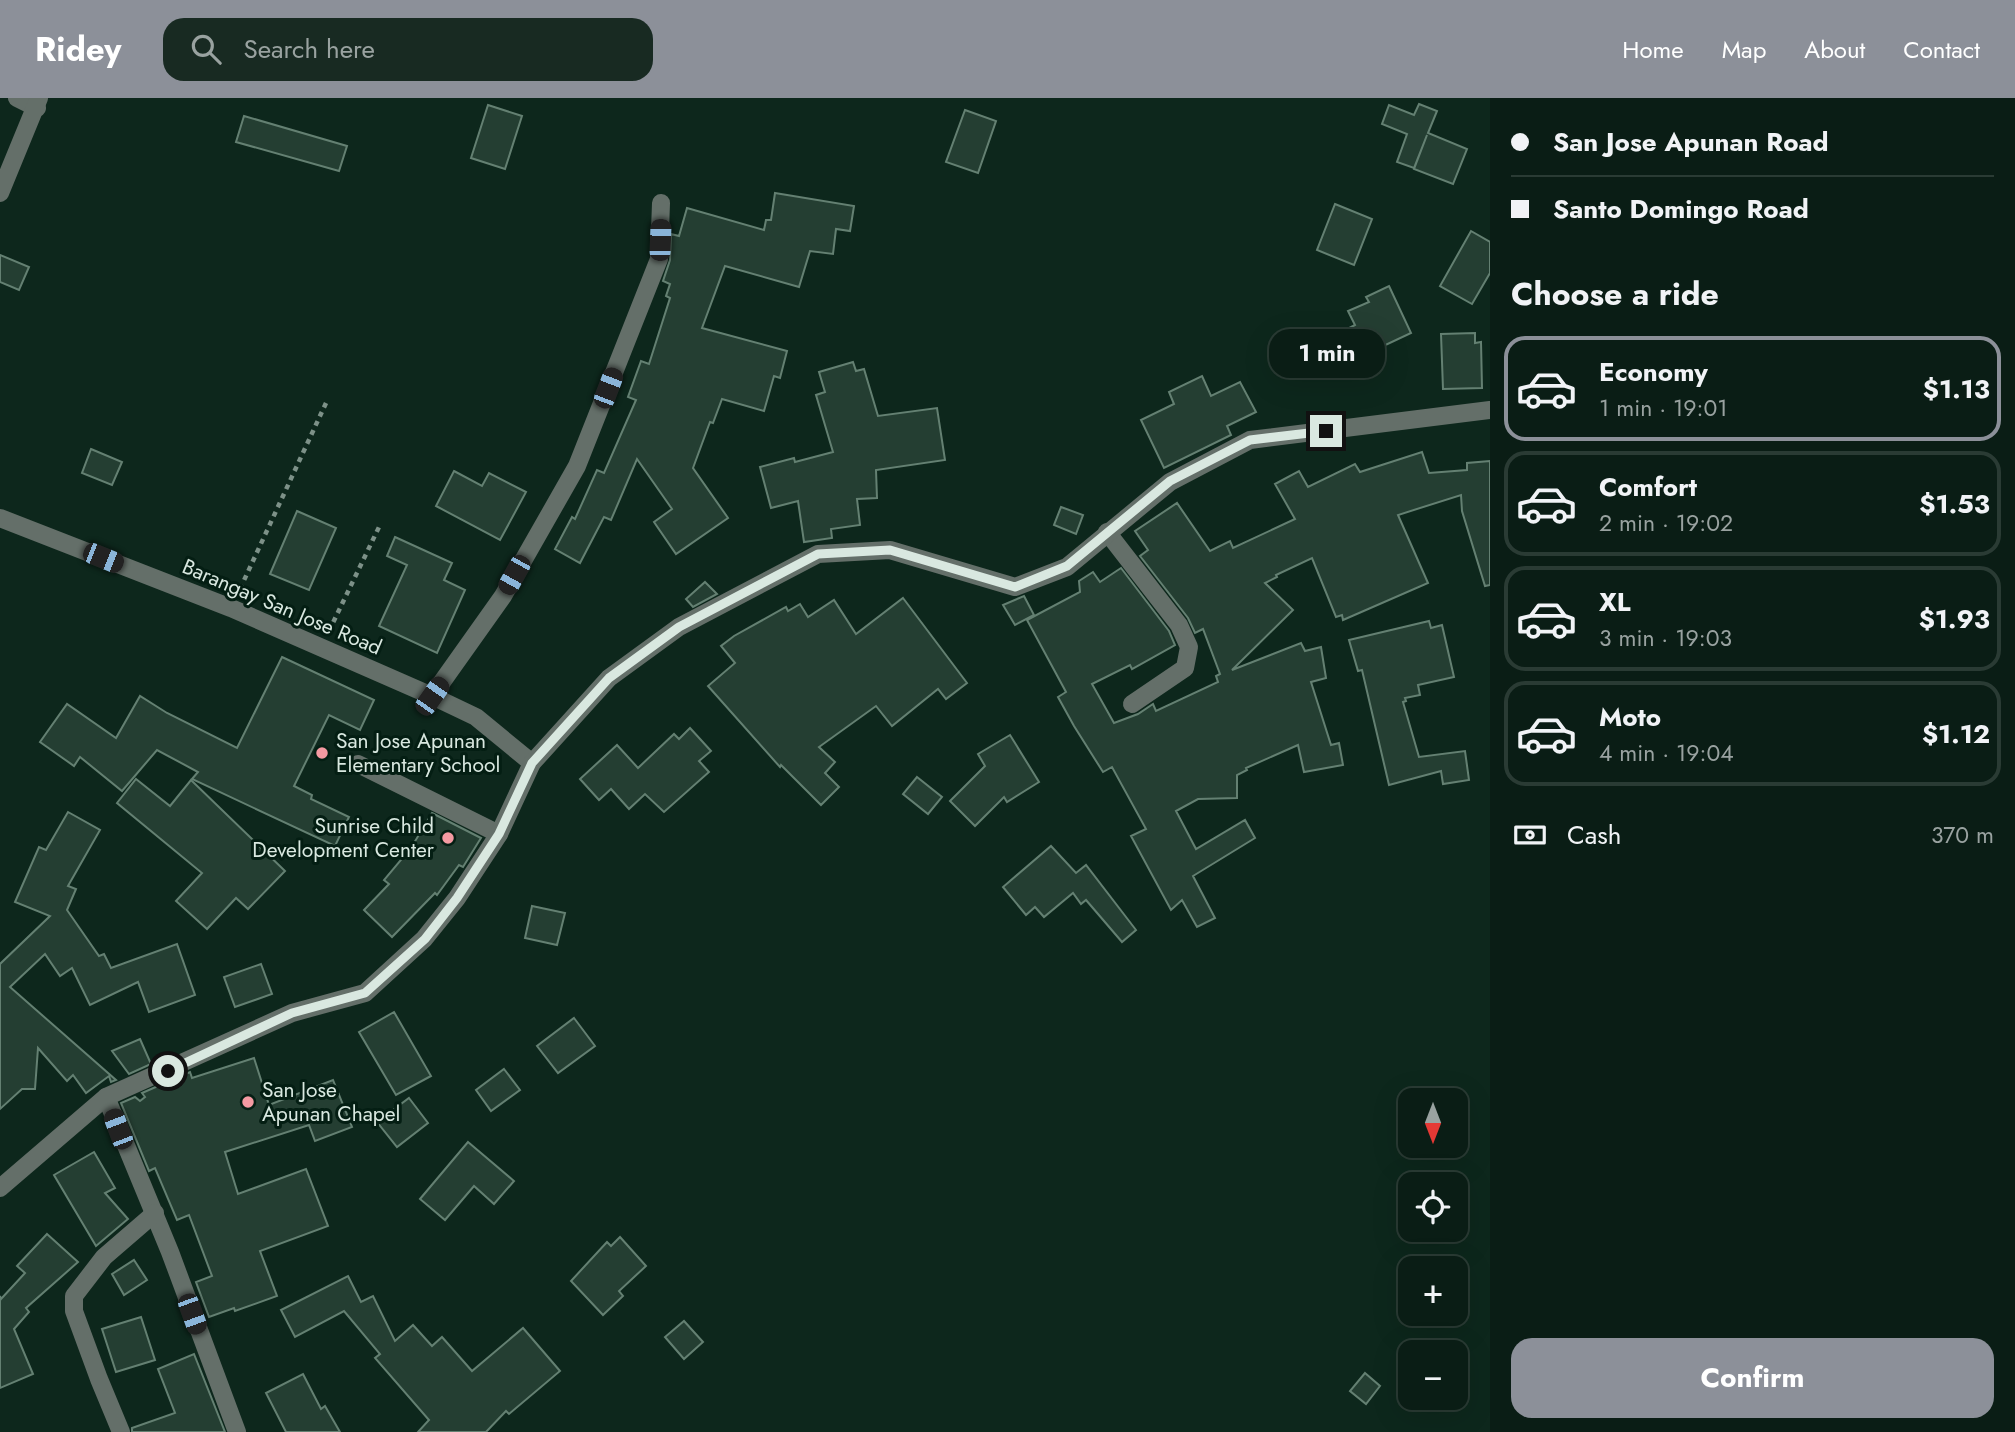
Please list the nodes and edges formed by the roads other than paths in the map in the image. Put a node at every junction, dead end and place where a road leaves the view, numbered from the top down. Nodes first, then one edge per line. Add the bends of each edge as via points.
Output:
1 (17, 98) edge
2 (38, 103) edge
3 (0, 192) edge
4 (661, 203) dead end
5 (1490, 410) edge
6 (0, 518) edge
7 (1107, 532) junction
8 (432, 696) junction
9 (1132, 704) dead end
10 (532, 763) junction
11 (358, 764) dead end
12 (499, 834) junction
13 (106, 1097) junction
14 (0, 1188) edge
15 (155, 1213) junction
16 (121, 1432) edge
17 (237, 1432) edge

1 - 2 street
2 - 3 street
4 - 8 street via 659,258 577,466 503,596
5 - 7 street via 1250,440 1170,481
6 - 8 street, Barangay San Jose Road via 231,608
7 - 9 street via 1179,625 1188,647 1185,668
7 - 10 street via 1067,566 1015,587 890,550 818,554 679,627 629,663 609,678
8 - 10 street, Barangay San Jose Road via 476,717
10 - 12 street
11 - 12 street
12 - 13 street via 425,939 365,993 292,1013
13 - 14 street
13 - 15 street
15 - 16 street via 104,1257 74,1296 74,1311
15 - 17 street

